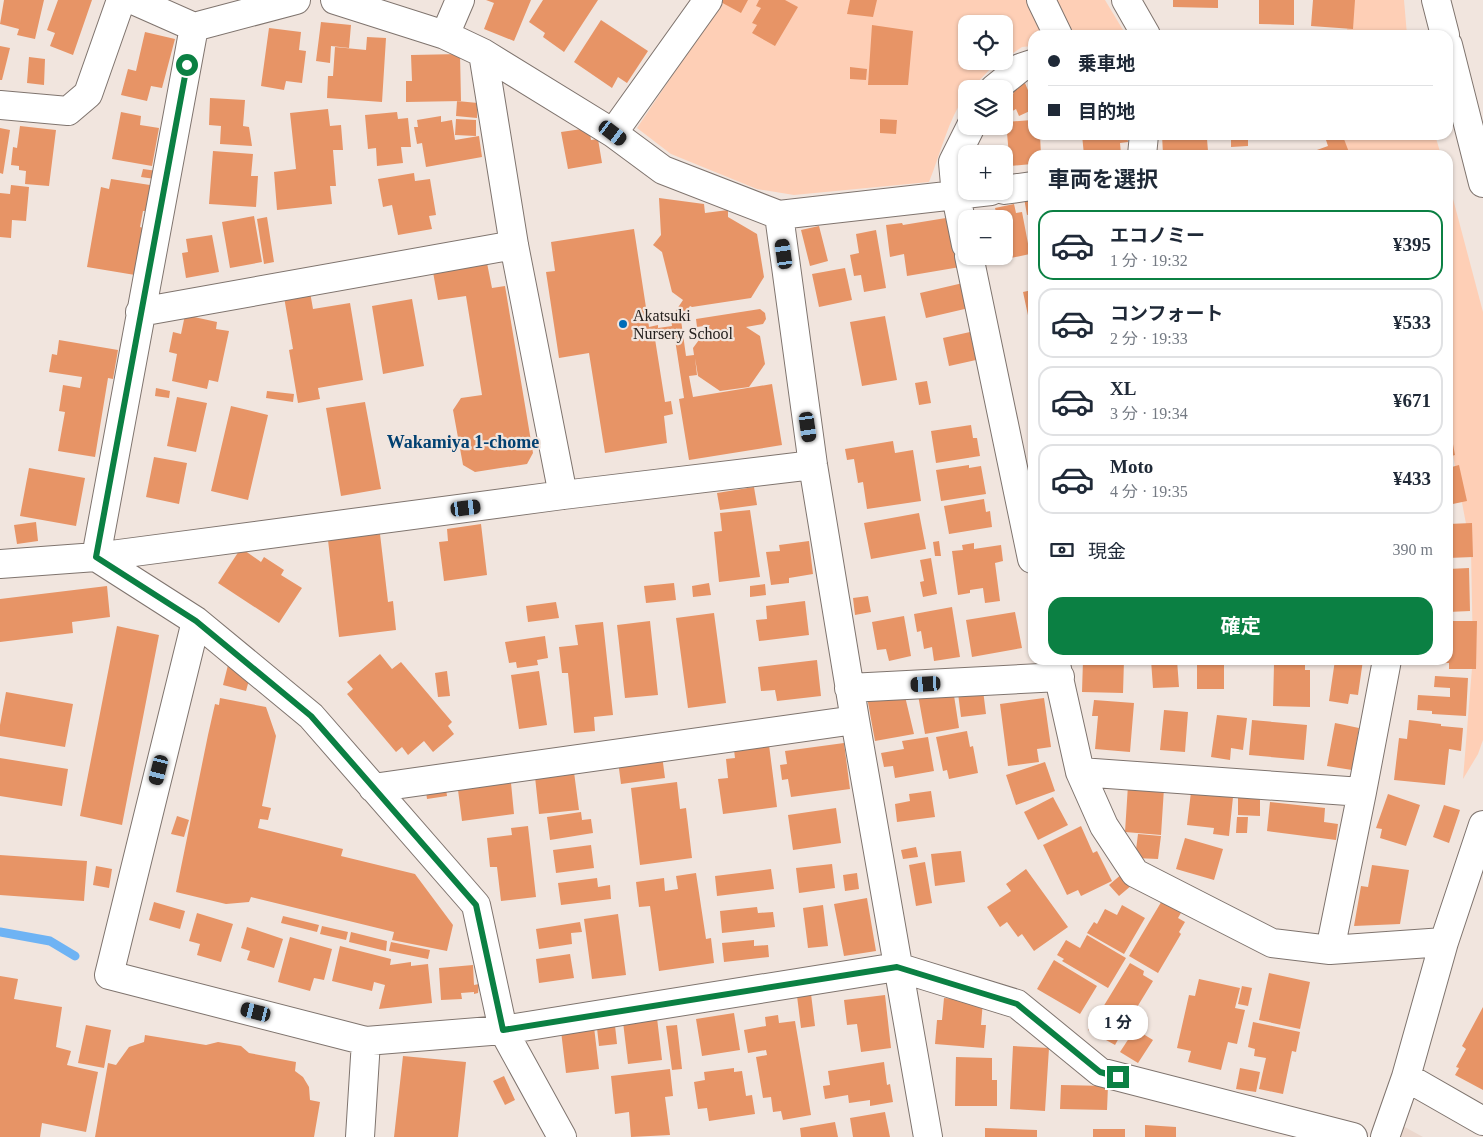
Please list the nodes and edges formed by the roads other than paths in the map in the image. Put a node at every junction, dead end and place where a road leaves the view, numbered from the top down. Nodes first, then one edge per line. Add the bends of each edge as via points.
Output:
1 (121, 0) edge
2 (134, 0) edge
3 (296, 0) edge
4 (335, 0) edge
5 (460, 0) edge
6 (708, 0) edge
7 (1040, 0) edge
8 (1126, 0) edge
9 (1436, 0) edge
10 (194, 26) junction
11 (1055, 30) edge
12 (1143, 30) edge
13 (1444, 30) edge
14 (444, 34) junction
15 (484, 53) junction
16 (1453, 64) edge
17 (1028, 65) edge
18 (1005, 80) edge
19 (0, 105) edge
20 (613, 133) junction
21 (966, 135) edge
22 (1483, 183) edge
23 (1028, 187) edge
24 (1013, 189) edge
25 (956, 196) junction
26 (959, 210) edge
27 (779, 215) junction
28 (514, 244) junction
29 (971, 265) edge
30 (140, 312) junction
31 (813, 465) junction
32 (563, 495) junction
33 (1028, 540) edge
34 (96, 557) junction
35 (0, 564) edge
36 (196, 621) junction
37 (1385, 665) edge
38 (1058, 668) edge
39 (849, 688) junction
40 (855, 720) junction
41 (1080, 772) junction
42 (373, 788) junction
43 (1362, 792) junction
44 (1483, 826) edge
45 (1444, 942) junction
46 (1330, 950) junction
47 (897, 967) junction
48 (503, 1030) junction
49 (366, 1041) junction
50 (1406, 1077) junction
51 (1483, 1121) edge
52 (360, 1137) edge
53 (562, 1137) edge
54 (928, 1137) edge
55 (1353, 1137) edge
56 (1385, 1137) edge

1 - 19 street via 88,94 68,111
2 - 10 street
3 - 10 street
4 - 14 street
5 - 14 street
6 - 20 street
7 - 11 street
8 - 12 street
9 - 13 street
10 - 30 street
14 - 15 street
15 - 20 street
15 - 28 street
16 - 22 street
17 - 18 street
20 - 27 street via 663,170
21 - 25 street via 952,162
23 - 24 street
25 - 26 street
25 - 27 street
27 - 31 street
28 - 30 street
28 - 32 street
29 - 33 street
30 - 34 street
31 - 32 street
31 - 39 street
32 - 34 street
34 - 35 street
34 - 36 street
36 - 42 street via 311,716
36 - 49 street via 109,974
37 - 43 street
38 - 39 street
38 - 41 street
39 - 40 street
40 - 42 street
40 - 47 street
41 - 43 street
41 - 46 street via 1104,826 1135,873 1272,942
42 - 48 street via 476,905
43 - 46 street
44 - 45 street
45 - 46 street
45 - 50 street
47 - 48 street
47 - 54 street
47 - 55 street via 1017,1004 1100,1072
48 - 49 street
48 - 53 street
49 - 52 street
50 - 51 street
50 - 56 street

